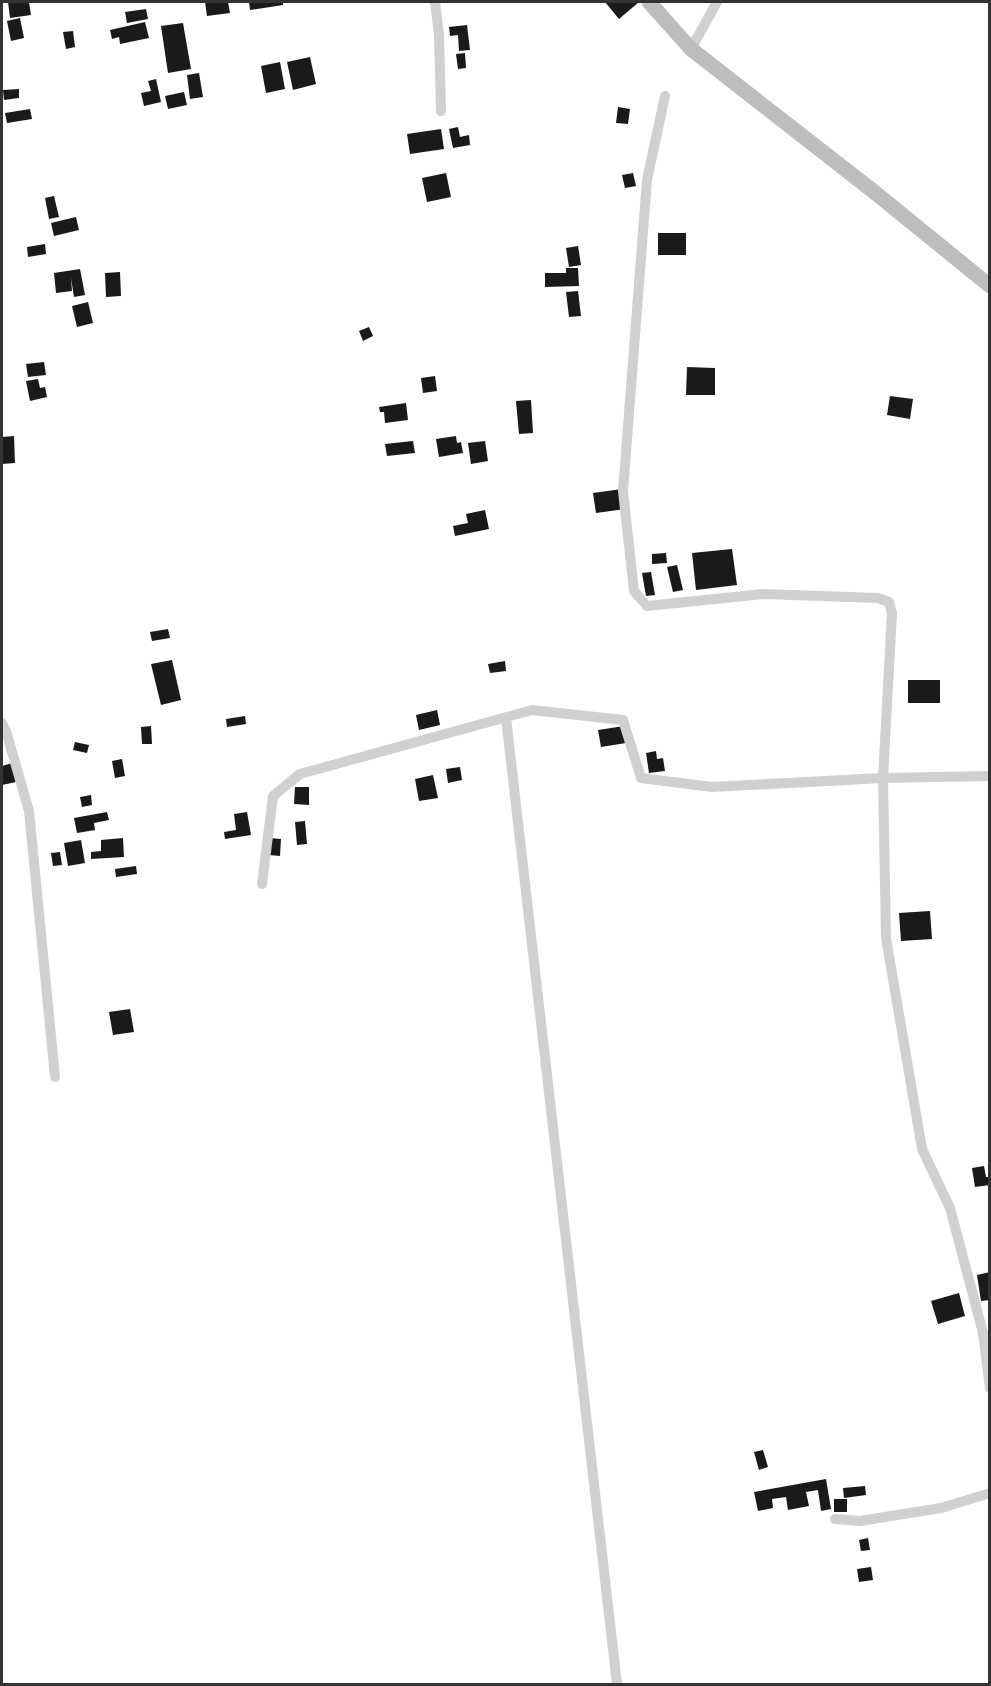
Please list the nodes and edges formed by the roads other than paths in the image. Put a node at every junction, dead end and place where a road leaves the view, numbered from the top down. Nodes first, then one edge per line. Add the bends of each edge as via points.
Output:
1 (435, 2) edge
2 (648, 2) edge
3 (717, 2) edge
4 (691, 49) junction
5 (665, 96) dead end
6 (441, 111) dead end
7 (990, 286) edge
8 (506, 718) junction
9 (2, 723) edge
10 (990, 776) edge
11 (883, 778) junction
12 (262, 884) dead end
13 (55, 1077) dead end
14 (990, 1388) edge
15 (990, 1493) edge
16 (835, 1519) dead end
17 (617, 1684) edge

1 - 6 street
2 - 4 main road
3 - 4 street
4 - 7 main road
5 - 11 street via 647,180 623,491 634,591 647,606 763,594 878,598 890,602
8 - 11 street via 532,710 623,720 641,778 712,787
8 - 12 street via 300,774 273,796
8 - 17 street
9 - 13 street via 29,811
10 - 11 street
11 - 14 street via 885,938 922,1149 950,1208 983,1333
15 - 16 street via 941,1509 861,1521

